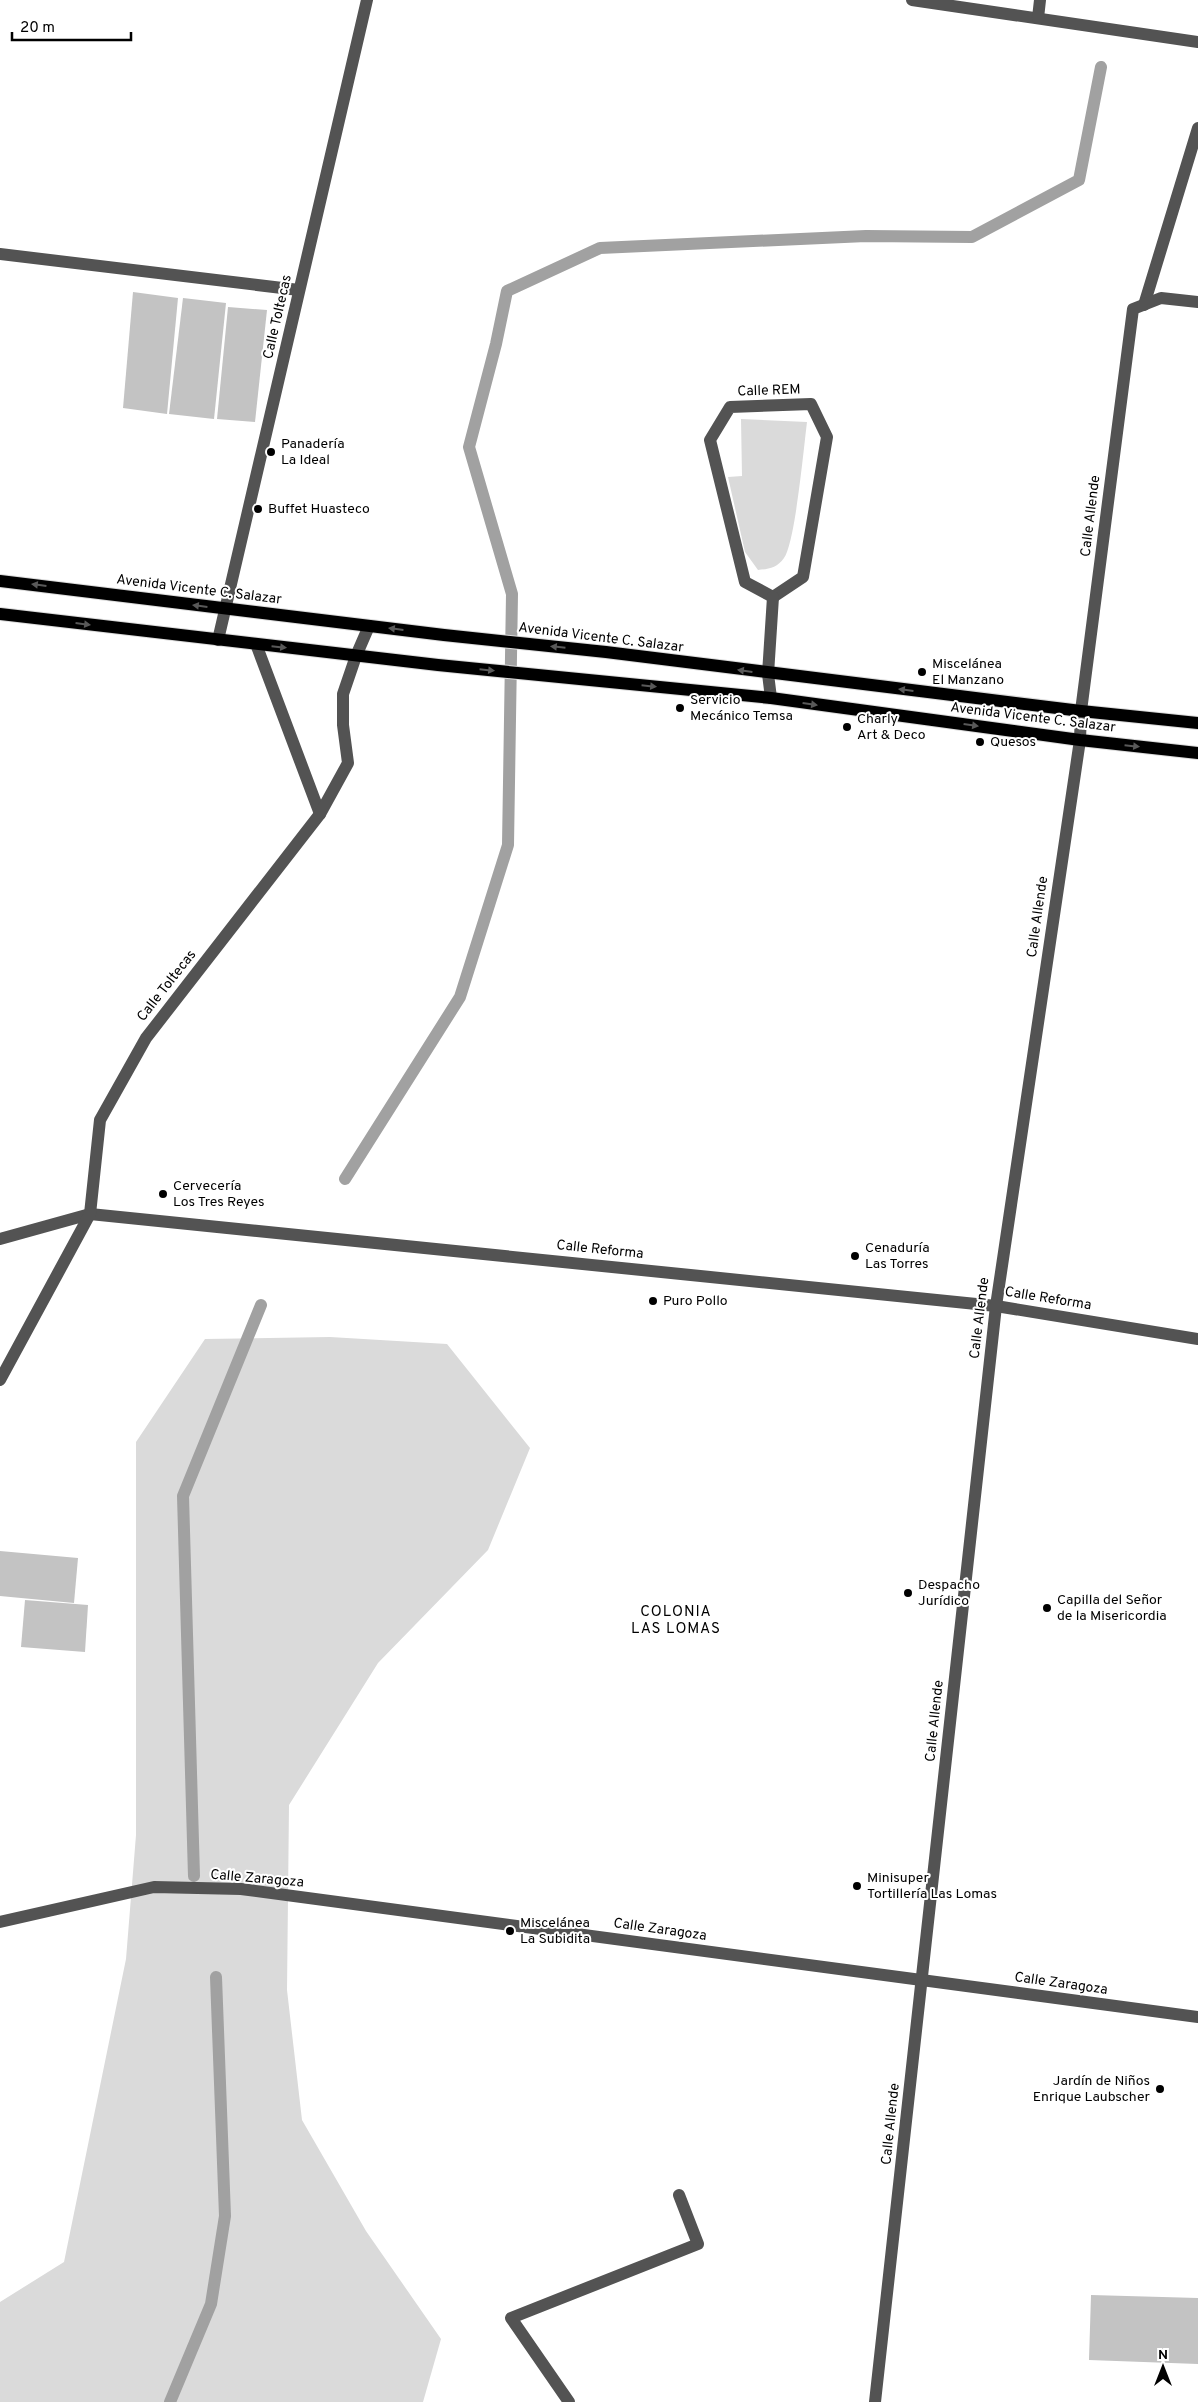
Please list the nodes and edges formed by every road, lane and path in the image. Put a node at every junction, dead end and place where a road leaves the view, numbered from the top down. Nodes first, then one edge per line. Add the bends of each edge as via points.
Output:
1 (367, 0) edge
2 (912, 0) edge
3 (1040, 0) edge
4 (1038, 18) junction
5 (1198, 42) edge
6 (1198, 128) edge
7 (0, 254) edge
8 (299, 290) junction
9 (1198, 302) edge
10 (1144, 305) junction
11 (0, 581) edge
12 (773, 597) junction
13 (226, 609) junction
14 (0, 614) edge
15 (369, 626) junction
16 (218, 640) junction
17 (256, 644) junction
18 (356, 656) junction
19 (768, 674) junction
20 (771, 698) junction
21 (1081, 712) junction
22 (1198, 722) edge
23 (1080, 740) junction
24 (1198, 753) edge
25 (320, 814) junction
26 (90, 1214) junction
27 (0, 1239) edge
28 (996, 1306) junction
29 (1198, 1339) edge
30 (0, 1380) edge
31 (0, 1922) edge
32 (922, 1980) junction
33 (1198, 2017) edge
34 (679, 2195) dead end
35 (569, 2402) edge
36 (875, 2402) edge

1 - 8 street, Calle Toltecas
2 - 4 street
3 - 4 street
4 - 5 street
6 - 10 street
7 - 8 street
8 - 13 street, Calle Toltecas
9 - 10 street via 1161,298
10 - 21 street, Calle Allende via 1133,309
13 -> 11 main road, Avenida Vicente C. Salazar
12 - 12 street, Calle REM via 803,576 827,437 811,404 730,407 710,440 745,582
12 - 19 street
13 - 15 main road, Avenida Vicente C. Salazar
13 - 16 street, Calle Toltecas
14 -> 16 main road, Avenida Vicente C. Salazar
15 - 18 street, Calle Toltecas
19 -> 15 main road, Avenida Vicente C. Salazar
16 - 17 main road, Avenida Vicente C. Salazar
17 -> 18 main road, Avenida Vicente C. Salazar
17 - 25 street
18 -> 20 main road, Avenida Vicente C. Salazar
18 - 25 street, Calle Toltecas via 343,694 348,763
19 - 20 street
21 -> 19 main road, Avenida Vicente C. Salazar
20 -> 23 main road, Avenida Vicente C. Salazar
21 - 22 main road, Avenida Vicente C. Salazar
21 - 23 street, Calle Allende
23 -> 24 main road, Avenida Vicente C. Salazar
23 - 28 street, Calle Allende
25 - 26 street, Calle Toltecas via 146,1038 100,1120
26 - 27 street, Calle Reforma
26 - 28 street, Calle Reforma
26 - 30 street, Calle Toltecas
28 - 29 street, Calle Reforma
28 - 32 street, Calle Allende
31 - 32 street, Calle Zaragoza via 154,1887 241,1889
32 - 33 street, Calle Zaragoza
32 - 36 street, Calle Allende
34 - 35 street via 698,2244 510,2318

